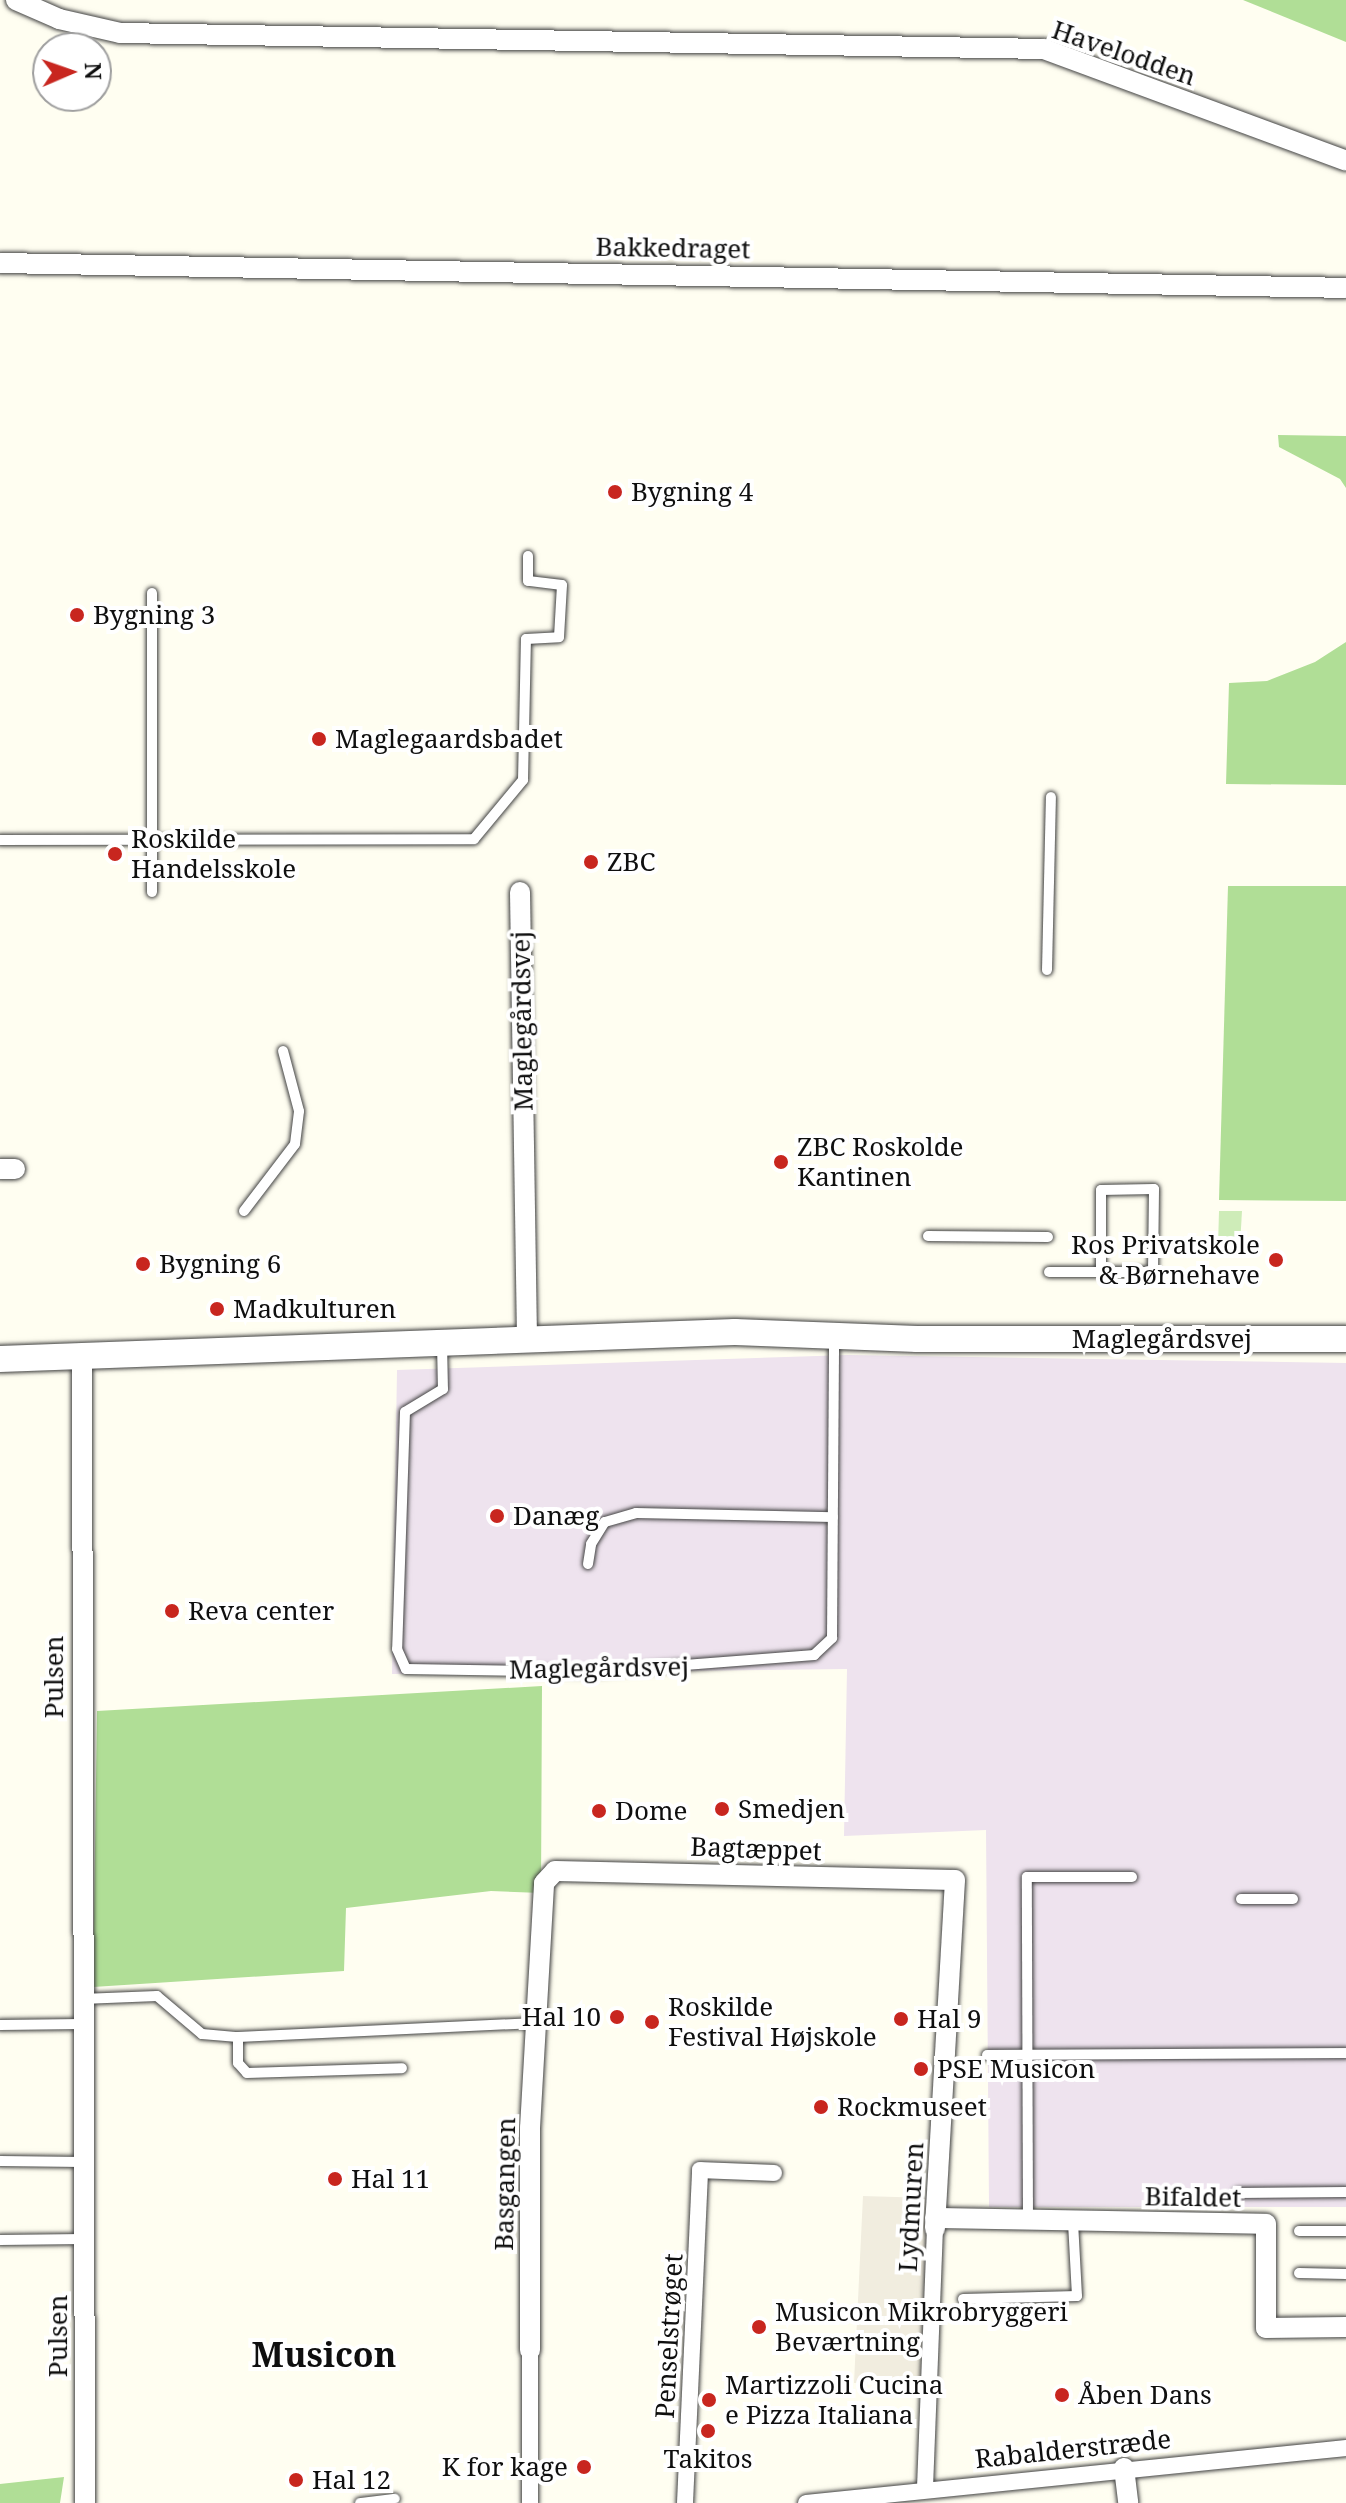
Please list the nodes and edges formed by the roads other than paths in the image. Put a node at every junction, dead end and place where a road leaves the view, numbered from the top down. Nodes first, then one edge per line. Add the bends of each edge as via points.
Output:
1 (16, 0) edge
2 (1346, 161) edge
3 (0, 263) edge
4 (1346, 288) edge
5 (528, 556) dead end
6 (152, 593) dead end
7 (1051, 797) dead end
8 (0, 840) edge
9 (151, 841) junction
10 (152, 892) dead end
11 (520, 892) dead end
12 (1047, 970) dead end
13 (283, 1051) dead end
14 (244, 1211) dead end
15 (928, 1236) dead end
16 (1048, 1237) dead end
17 (1049, 1272) dead end
18 (1101, 1272) junction
19 (834, 1334) junction
20 (1346, 1339) edge
21 (442, 1341) junction
22 (527, 1341) junction
23 (82, 1356) junction
24 (0, 1359) edge
25 (833, 1517) junction
26 (588, 1564) dead end
27 (555, 1871) joint
28 (1132, 1877) dead end
29 (955, 1880) joint
30 (1241, 1899) dead end
31 (1293, 1899) dead end
32 (81, 1999) junction
33 (537, 2023) junction
34 (81, 2024) junction
35 (0, 2025) edge
36 (238, 2037) junction
37 (1346, 2053) edge
38 (1027, 2054) junction
39 (987, 2055) dead end
40 (402, 2068) dead end
41 (0, 2161) edge
42 (82, 2162) junction
43 (774, 2173) dead end
44 (1346, 2192) edge
45 (1238, 2193) dead end
46 (1028, 2220) junction
47 (1073, 2221) junction
48 (935, 2223) junction
49 (1299, 2231) dead end
50 (1346, 2231) edge
51 (83, 2239) junction
52 (0, 2240) edge
53 (1299, 2273) dead end
54 (1346, 2274) edge
55 (963, 2299) dead end
56 (1346, 2327) edge
57 (530, 2350) joint
58 (1346, 2448) edge
59 (1124, 2468) junction
60 (933, 2493) edge
61 (395, 2499) dead end
62 (834, 2502) edge
63 (85, 2503) edge
64 (360, 2503) edge
65 (530, 2503) edge
66 (685, 2503) edge
67 (806, 2503) edge
68 (1128, 2503) edge

1 - 2 street, Havelodden via 59,19 120,33 1044,49
3 - 4 street, Bakkedraget
5 - 9 lane via 528,581 562,585 559,637 526,639 523,780 474,839
6 - 9 lane
7 - 12 lane
8 - 9 lane
9 - 10 lane
11 - 22 street, Maglegårdsvej
13 - 14 lane via 299,1111 295,1144
15 - 16 lane
17 - 18 lane
18 - 18 lane via 1101,1190 1154,1189 1153,1272
19 - 20 street, Maglegårdsvej via 917,1339
19 - 22 street, Maglegårdsvej via 557,1336
19 - 25 lane, Maglegårdsvej
21 - 22 street, Maglegårdsvej
21 - 23 street, Maglegårdsvej
21 - 25 lane, Maglegårdsvej via 443,1389 405,1412 397,1649 406,1669 594,1672 814,1655 832,1638
23 - 24 street, Maglegårdsvej
23 - 32 street, Pulsen
25 - 26 lane via 636,1513 605,1522 591,1544
27 - 29 street, Bagtæppet
27 - 33 street, Basgangen via 544,1883
28 - 38 lane via 1027,1877
29 - 48 street, Lydmuren
30 - 31 lane
32 - 34 street, Pulsen
32 - 36 lane via 157,1996 202,2034
33 - 36 lane
33 - 57 street, Basgangen via 530,2128
34 - 35 lane
34 - 42 street, Pulsen
36 - 40 lane via 238,2063 247,2073
37 - 38 lane
38 - 39 lane
38 - 46 lane
41 - 42 lane
42 - 51 street, Pulsen
43 - 66 street, Penselstrøget via 700,2170
44 - 45 lane
46 - 47 street, Bifaldet
46 - 48 street, Bifaldet
47 - 55 lane via 1077,2296
47 - 56 street, Bifaldet via 1266,2224 1266,2328
48 - 60 street, Lydmuren
49 - 50 lane
51 - 52 lane
51 - 63 street, Pulsen
53 - 54 lane
57 - 65 street, Basgangen
58 - 59 street, Rabalderstræde
59 - 60 street, Rabalderstræde
59 - 68 street
60 - 62 street, Rabalderstræde
61 - 64 lane
62 - 67 street, Rabalderstræde

